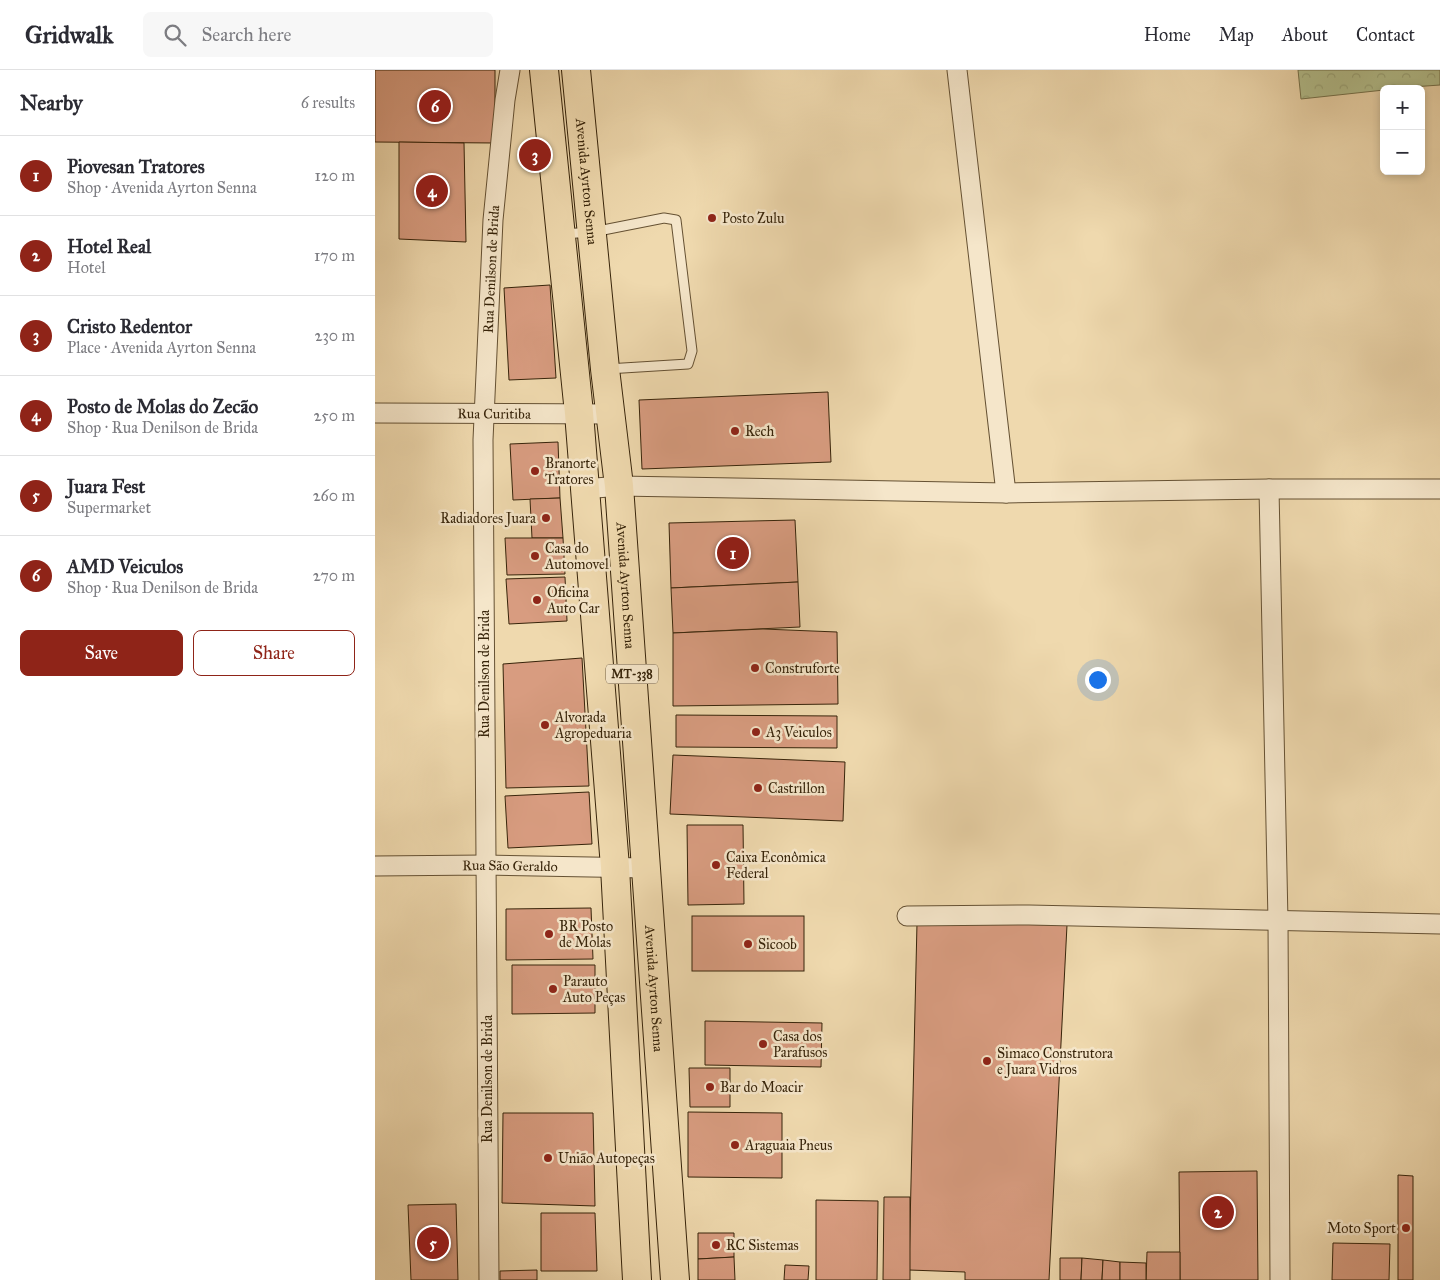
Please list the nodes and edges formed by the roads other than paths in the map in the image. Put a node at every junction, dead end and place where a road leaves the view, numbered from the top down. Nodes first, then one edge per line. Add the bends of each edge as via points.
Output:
1 (510, 70) edge
2 (544, 70) edge
3 (576, 70) edge
4 (957, 70) edge
5 (593, 232) junction
6 (560, 234) junction
7 (605, 369) junction
8 (375, 412) edge
9 (579, 413) junction
10 (484, 414) junction
11 (611, 414) junction
12 (619, 486) junction
13 (585, 489) junction
14 (1269, 489) junction
15 (1440, 489) edge
16 (1006, 493) junction
17 (375, 866) edge
18 (485, 866) junction
19 (615, 867) junction
20 (645, 868) junction
21 (907, 916) dead end
22 (1277, 921) junction
23 (1440, 924) edge
24 (665, 1140) junction
25 (629, 1141) junction
26 (489, 1280) edge
27 (637, 1280) edge
28 (675, 1280) edge
29 (1280, 1280) edge

1 - 10 street, Rua Denilson de Brida via 493,220
2 - 6 main road, MT-338
3 - 5 main road, Avenida Ayrton Senna / MT-338
4 - 16 street
5 - 6 lane
5 - 7 main road, Avenida Ayrton Senna / MT-338
5 - 7 lane via 664,218 676,220 692,351 688,364
6 - 9 main road, MT-338
7 - 11 main road, Avenida Ayrton Senna / MT-338
8 - 10 street, Rua Curitiba
9 - 10 street, Rua Curitiba
9 - 11 street, Rua Curitiba
9 - 13 main road, MT-338
10 - 18 street, Rua Denilson de Brida
11 - 12 main road, Avenida Ayrton Senna / MT-338
12 - 13 street
12 - 16 street
12 - 20 main road, Avenida Ayrton Senna / MT-338
13 - 19 main road, MT-338
14 - 15 street
14 - 16 street
14 - 22 street
17 - 18 street, Rua São Geraldo
18 - 19 street, Rua São Geraldo
18 - 26 street, Rua Denilson de Brida
19 - 20 street, Rua São Geraldo
19 - 25 main road, MT-338
20 - 24 main road, Avenida Ayrton Senna / MT-338
21 - 22 street via 1029,915
22 - 23 street
22 - 29 street
24 - 25 main road
24 - 28 main road, Avenida Ayrton Senna / MT-338
25 - 27 main road, MT-338

